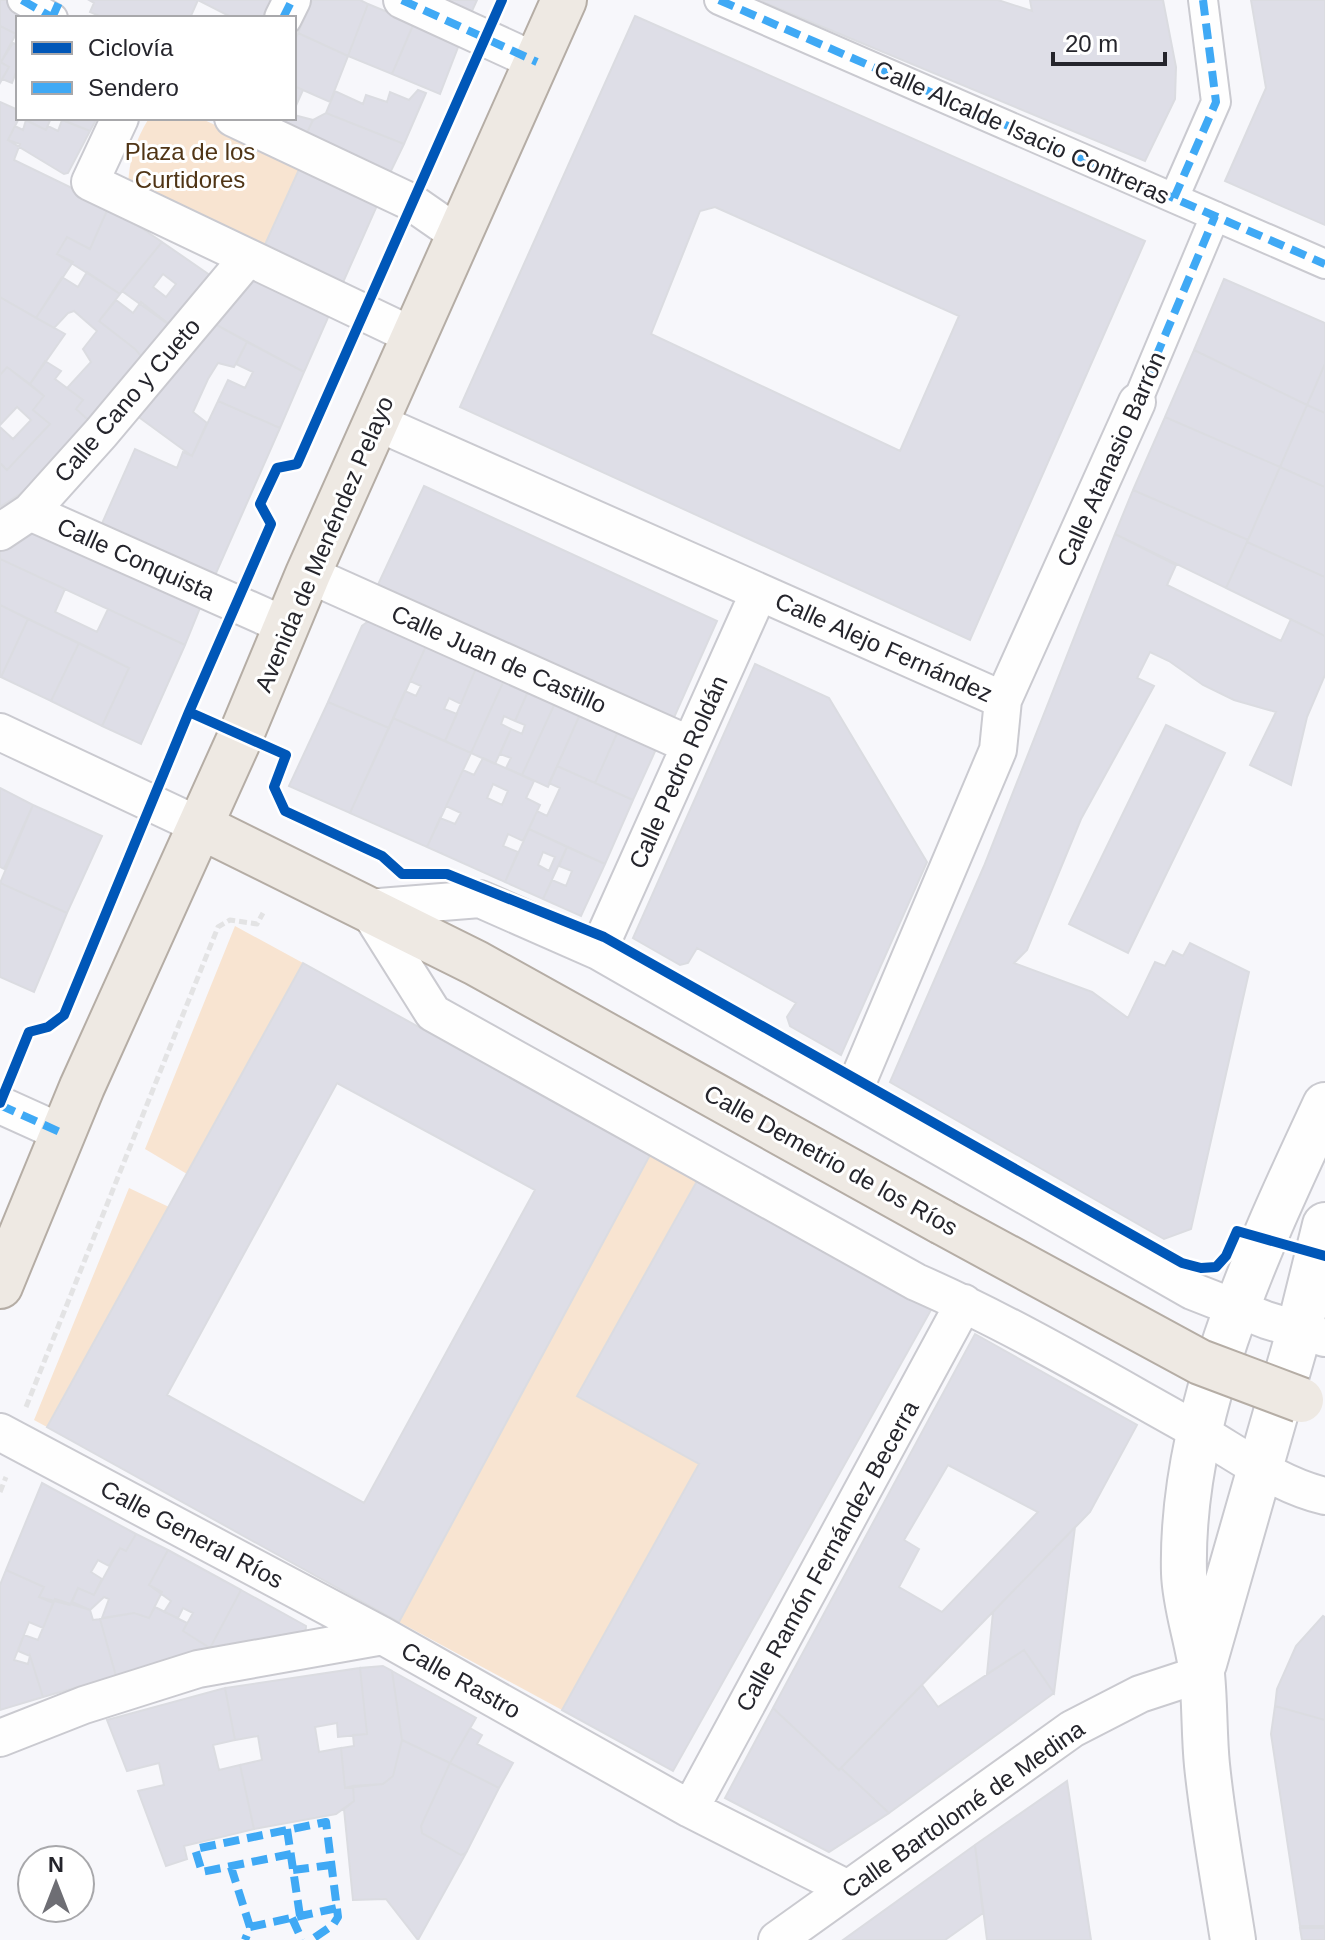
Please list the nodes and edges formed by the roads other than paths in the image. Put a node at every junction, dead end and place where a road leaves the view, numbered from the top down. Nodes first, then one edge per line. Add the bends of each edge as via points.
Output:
1 (22, 0) edge
2 (402, 0) edge
3 (564, 0) edge
4 (719, 0) edge
5 (1203, 0) edge
6 (49, 16) edge
7 (537, 62) junction
8 (119, 120) edge
9 (237, 120) edge
10 (1174, 198) junction
11 (1215, 216) junction
12 (460, 236) junction
13 (247, 259) junction
14 (1325, 264) edge
15 (415, 337) junction
16 (1137, 402) joint
17 (376, 422) junction
18 (30, 512) junction
19 (0, 532) edge
20 (308, 574) junction
21 (759, 592) junction
22 (286, 626) junction
23 (1003, 700) junction
24 (0, 732) edge
25 (690, 745) junction
26 (200, 826) junction
27 (367, 908) junction
28 (598, 951) junction
29 (852, 1095) junction
30 (0, 1105) edge
31 (1325, 1105) edge
32 (62, 1133) junction
33 (1325, 1225) edge
34 (0, 1286) edge
35 (964, 1303) junction
36 (1236, 1308) junction
37 (1312, 1334) edge
38 (1302, 1400) edge
39 (1200, 1433) junction
40 (10, 1437) edge
41 (1256, 1484) junction
42 (1311, 1493) edge
43 (383, 1636) junction
44 (1201, 1674) junction
45 (0, 1738) edge
46 (690, 1809) junction
47 (848, 1889) junction
48 (777, 1940) edge
49 (1233, 1940) edge

1 - 6 street
2 - 7 street
3 - 7 main road, Avenida de Menéndez Pelayo
4 - 10 street, Calle Alcalde Isacio Contreras
5 - 10 street via 1216,102
7 - 12 main road, Avenida de Menéndez Pelayo
8 - 13 street via 90,182
9 - 12 street via 411,202
10 - 11 street, Calle Alcalde Isacio Contreras
11 - 14 street, Calle Alcalde Isacio Contreras
11 - 16 street, Calle Atanasio Barrón
12 - 15 main road, Avenida de Menéndez Pelayo
13 - 15 street
13 - 18 street, Calle Cano y Cueto
15 - 17 main road, Avenida de Menéndez Pelayo
16 - 23 street, Calle Atanasio Barrón
17 - 20 main road, Avenida de Menéndez Pelayo
17 - 21 street, Calle Alejo Fernández
18 - 19 street, Calle Cano y Cueto
18 - 22 street, Calle Conquista
20 - 22 main road, Avenida de Menéndez Pelayo
20 - 25 street, Calle Juan de Castillo
21 - 23 street, Calle Alejo Fernández
21 - 25 street, Calle Pedro Roldán
22 - 26 main road, Avenida de Menéndez Pelayo
23 - 29 street, Calle Alejo Fernández via 998,750
24 - 26 street
25 - 28 street, Calle Pedro Roldán
26 - 27 main road, Calle Demetrio de los Ríos
26 - 32 main road, Avenida de Menéndez Pelayo
27 - 28 street via 480,899
27 - 35 street via 433,1013 916,1282
27 - 38 main road, Calle Demetrio de los Ríos, bridge via 1200,1362
28 - 29 street
29 - 36 street via 1192,1291
30 - 32 street
31 - 36 main road
32 - 34 main road
33 - 37 main road
35 - 39 street
35 - 46 street, Calle Ramón Fernández Becerra
36 - 37 street
36 - 39 main road
37 - 38 main road
38 - 41 main road
39 - 41 street
39 - 44 main road via 1184,1573
40 - 43 street, Calle General Ríos
41 - 42 street
41 - 44 main road
43 - 45 street, Calle Rastro via 198,1669
43 - 46 street, Calle Rastro
44 - 47 street, Calle Bartolomé de Medina via 1140,1694 1072,1729
44 - 49 main road via 1207,1766
46 - 47 street, Calle Rastro
47 - 48 street, Calle Bartolomé de Medina

